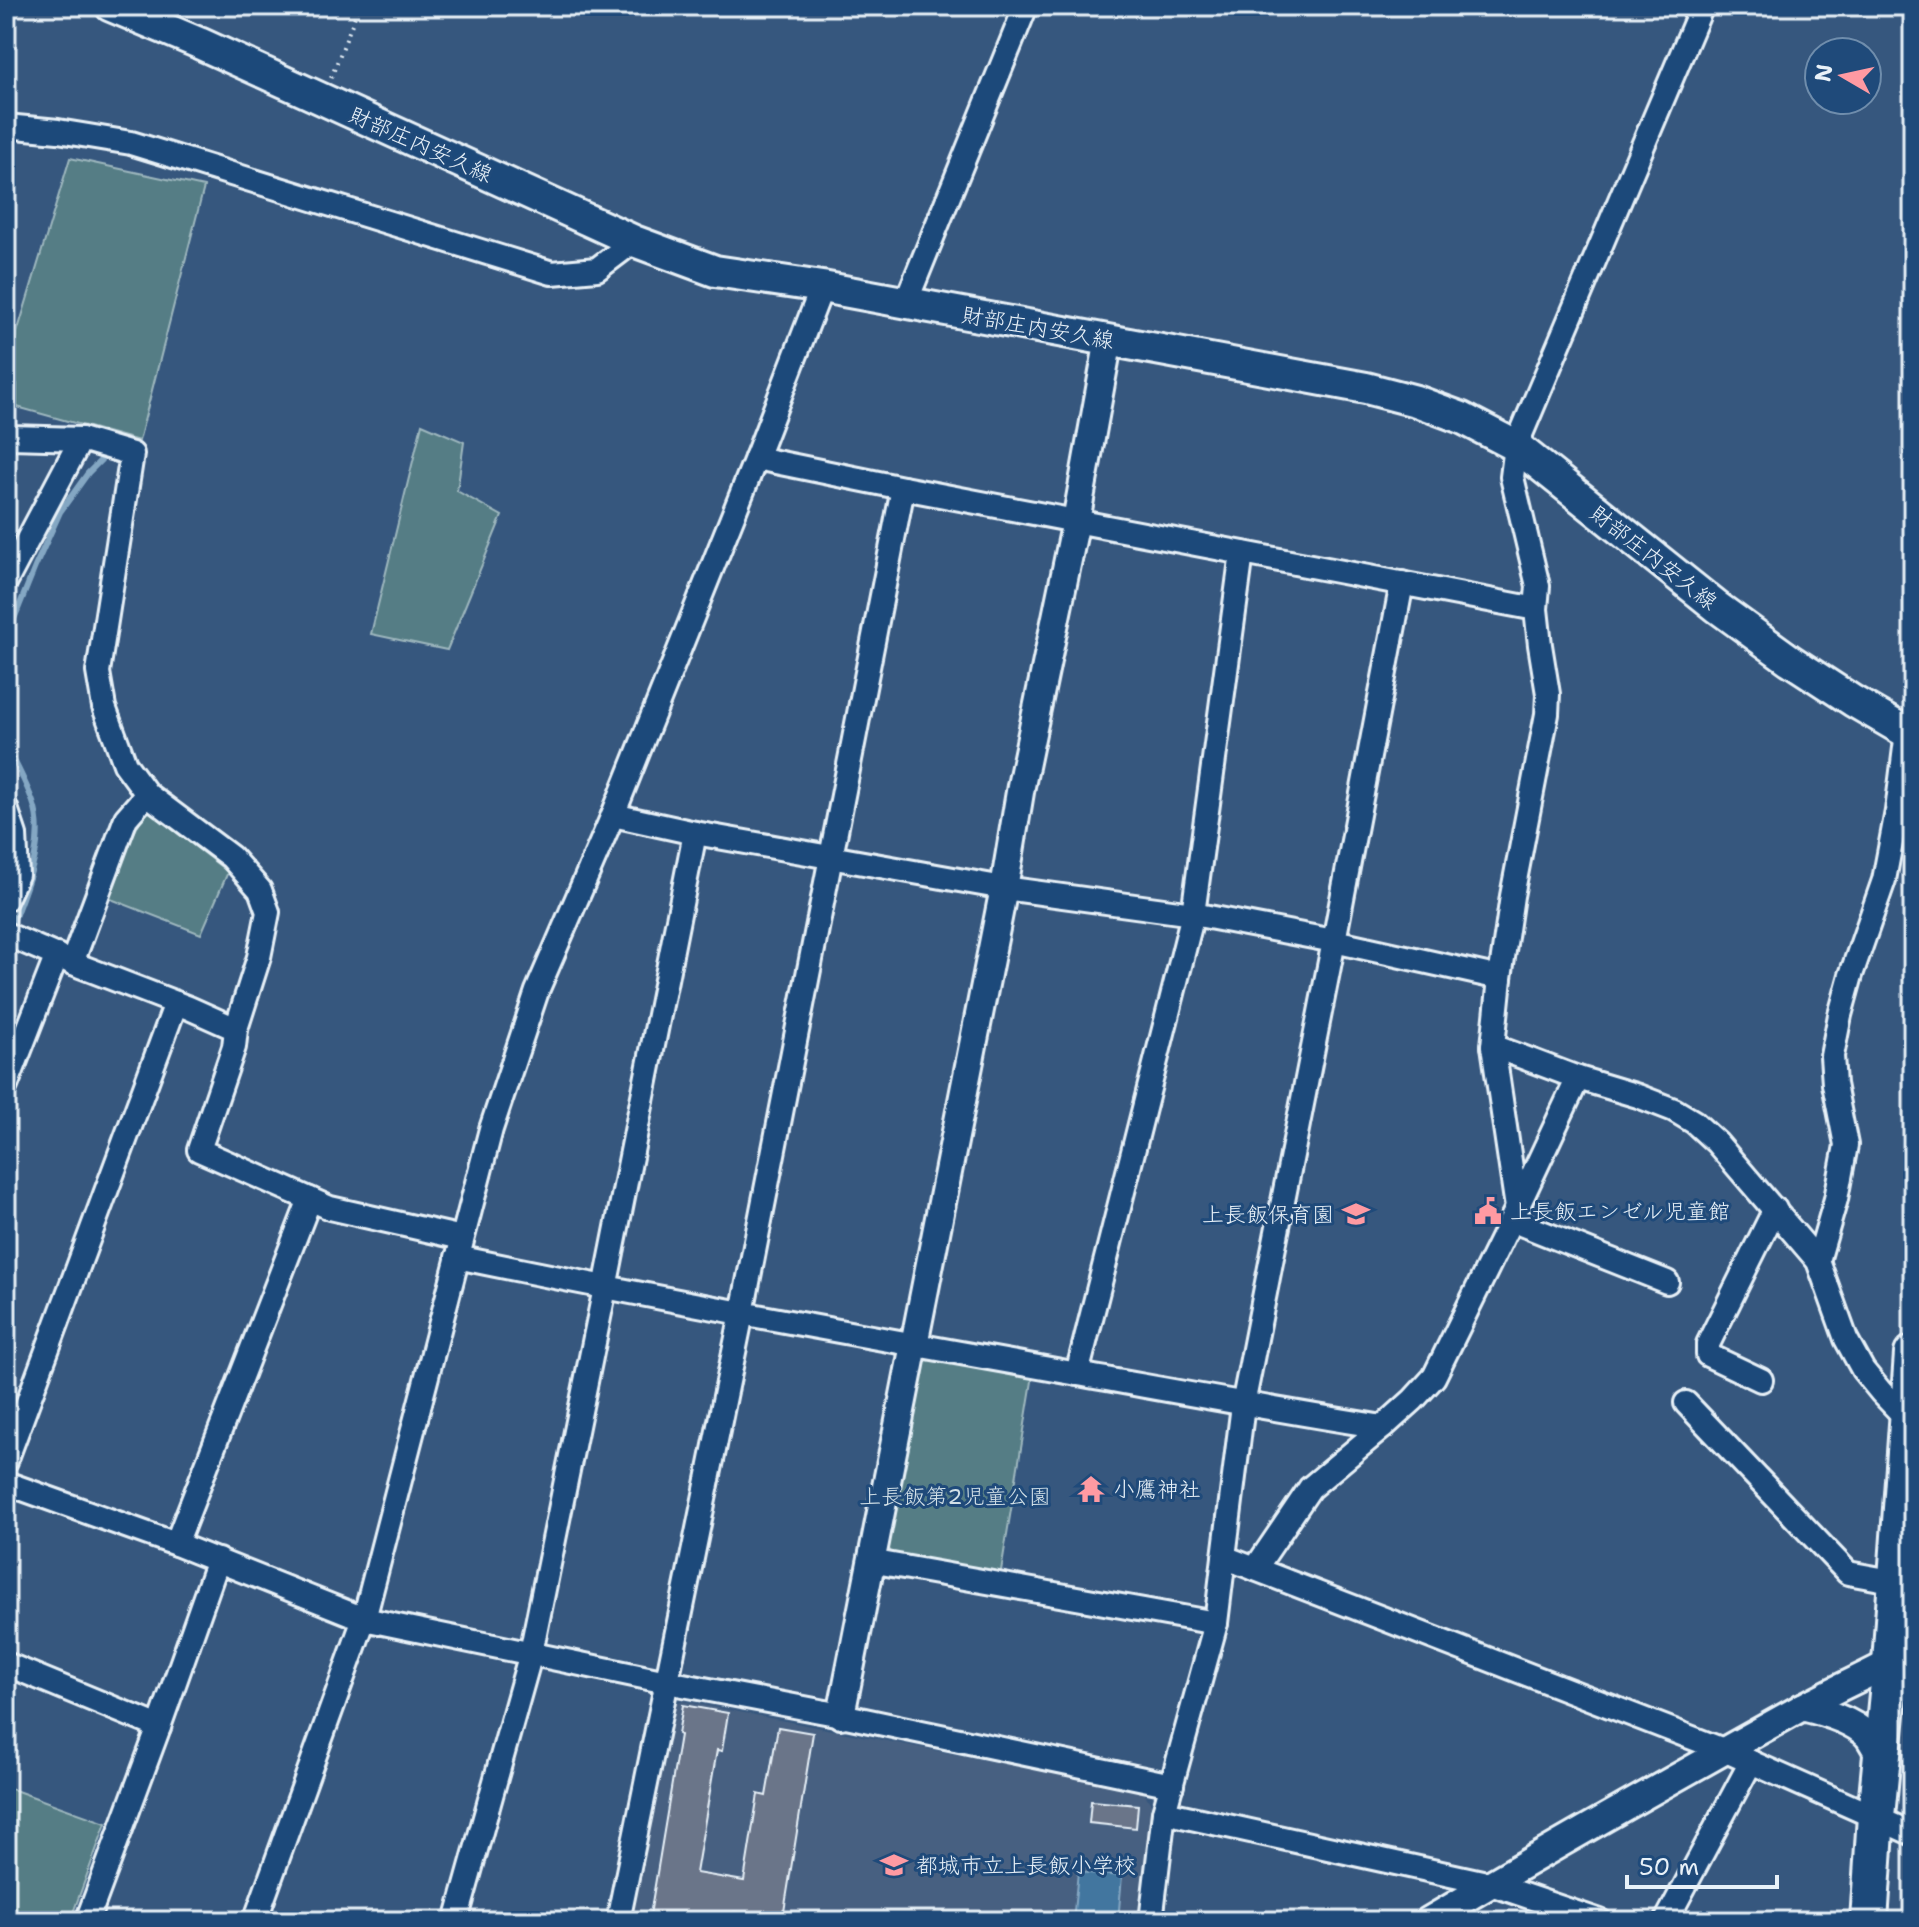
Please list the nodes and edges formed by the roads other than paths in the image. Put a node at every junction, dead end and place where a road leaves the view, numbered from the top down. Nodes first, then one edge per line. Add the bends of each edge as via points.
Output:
1 (111, 6) edge
2 (1026, 6) edge
3 (1702, 6) edge
4 (6, 126) edge
5 (634, 241) junction
6 (822, 287) junction
7 (906, 302) junction
8 (1109, 339) junction
9 (6, 410) edge
10 (8, 438) edge
11 (81, 439) junction
12 (1516, 446) junction
13 (756, 458) junction
14 (903, 488) junction
15 (1076, 521) junction
16 (1242, 553) junction
17 (6, 581) edge
18 (1402, 583) junction
19 (1536, 609) junction
20 (1910, 734) edge
21 (147, 794) junction
22 (6, 808) edge
23 (613, 815) junction
24 (695, 833) junction
25 (831, 856) junction
26 (1004, 888) junction
27 (6, 899) edge
28 (1193, 914) junction
29 (14, 937) edge
30 (1334, 941) junction
31 (64, 959) junction
32 (1500, 978) junction
33 (176, 1003) junction
34 (236, 1029) junction
35 (1493, 1046) junction
36 (1578, 1078) junction
37 (6, 1086) edge
38 (310, 1199) junction
39 (1775, 1209) junction
40 (1514, 1214) junction
41 (459, 1247) junction
42 (1818, 1261) junction
43 (1667, 1282) dead end
44 (605, 1288) junction
45 (742, 1313) junction
46 (914, 1346) junction
47 (1913, 1354) edge
48 (1077, 1374) junction
49 (1761, 1380) dead end
50 (1686, 1403) dead end
51 (1243, 1405) junction
52 (1383, 1427) junction
53 (1909, 1440) edge
54 (6, 1461) edge
55 (6, 1483) edge
56 (176, 1544) junction
57 (1224, 1557) junction
58 (218, 1560) junction
59 (870, 1561) junction
60 (1255, 1569) junction
61 (1902, 1581) edge
62 (364, 1619) junction
63 (1216, 1623) junction
64 (531, 1653) junction
65 (1902, 1656) edge
66 (9, 1672) edge
67 (667, 1682) junction
68 (1802, 1707) junction
69 (841, 1715) junction
70 (159, 1727) junction
71 (1726, 1751) junction
72 (1882, 1759) junction
73 (1751, 1762) junction
74 (1172, 1785) junction
75 (1164, 1812) junction
76 (1876, 1816) junction
77 (1913, 1834) edge
78 (1491, 1884) junction
79 (87, 1921) edge
80 (255, 1921) edge
81 (456, 1921) edge
82 (618, 1921) edge
83 (1151, 1921) edge
84 (1428, 1921) edge
85 (1600, 1921) edge
86 (1666, 1921) edge
87 (1869, 1921) edge

1 - 5 main road, 財部庄内安久線
2 - 7 street
3 - 12 street
4 - 5 street via 131,143 552,273 597,269
5 - 6 main road, 財部庄内安久線 via 715,271
6 - 7 main road, 財部庄内安久線
6 - 13 street
7 - 8 main road, 財部庄内安久線
8 - 12 main road, 財部庄内安久線 via 1404,397 1462,418
8 - 15 street
9 - 10 lane
10 - 11 street
11 - 17 street
11 - 21 street via 132,454 98,672 104,707 125,764
12 - 19 street via 1512,477 1538,586
12 - 20 main road, 財部庄内安久線 via 1717,607 1790,660
13 - 14 street
13 - 23 street
14 - 15 street
14 - 25 street
15 - 16 street
15 - 26 street
16 - 18 street
16 - 28 street
18 - 19 street
18 - 30 street
19 - 32 street via 1547,714
20 - 42 street via 1884,880 1851,975 1832,1056 1846,1145
21 - 31 street via 126,818
21 - 34 street via 231,857 260,890 268,912
22 - 27 street via 15,835 17,875
23 - 24 street
23 - 41 street via 537,991
24 - 25 street
24 - 44 street
25 - 26 street
25 - 45 street
26 - 28 street
26 - 46 street
28 - 30 street
28 - 48 street
29 - 31 street
30 - 32 street
30 - 51 street
31 - 33 street
31 - 37 street
32 - 35 street
33 - 34 street
33 - 54 street
34 - 38 street via 199,1150
35 - 36 street
35 - 40 street
36 - 39 street via 1638,1096 1694,1122
36 - 40 street
38 - 41 street
38 - 56 street
39 - 42 street
39 - 49 street via 1708,1344 1708,1355
40 - 43 street
40 - 52 street via 1434,1377
41 - 44 street
41 - 62 street
42 - 53 street via 1846,1339
44 - 45 street
44 - 64 street
45 - 46 street
45 - 67 street
46 - 48 street
46 - 59 street
47 - 53 highway
48 - 51 street
50 - 61 street via 1848,1573
51 - 52 street
51 - 57 street
52 - 60 street via 1310,1488
53 - 61 highway
55 - 56 street
56 - 58 street
57 - 60 street
57 - 63 street
58 - 62 street
58 - 70 street
59 - 63 street
59 - 69 street
60 - 71 street
61 - 65 highway
62 - 64 street
62 - 80 street
63 - 74 street
64 - 67 street
64 - 81 street
65 - 68 street
65 - 72 highway
66 - 70 street
67 - 69 street
67 - 82 street
68 - 71 street
68 - 72 street via 1867,1735
69 - 74 street
70 - 79 street
71 - 73 street
71 - 78 street
72 - 76 highway
73 - 76 street
73 - 86 street
74 - 75 street
75 - 78 street
75 - 83 street
76 - 77 street
76 - 87 highway
78 - 84 street
78 - 85 street

